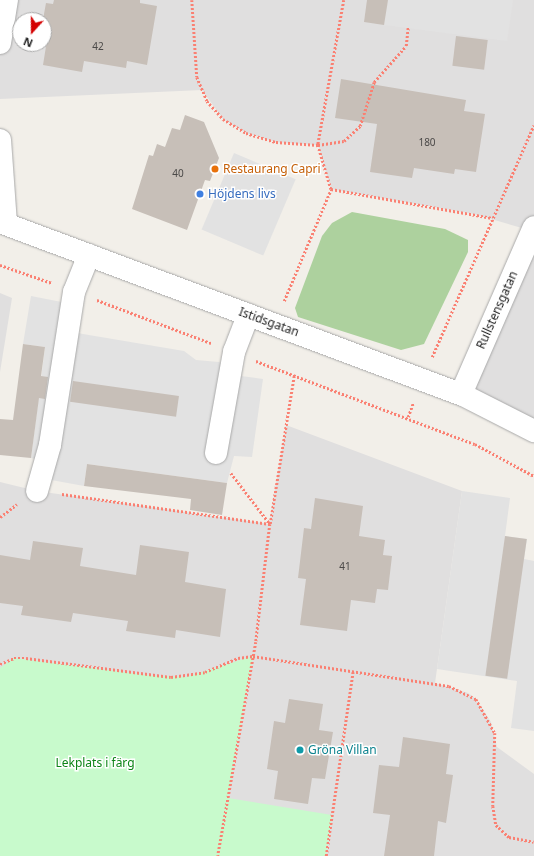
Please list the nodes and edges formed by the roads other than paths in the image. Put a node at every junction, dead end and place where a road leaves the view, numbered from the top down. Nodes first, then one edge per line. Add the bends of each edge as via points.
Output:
1 (7, 0) edge
2 (0, 42) edge
3 (0, 140) edge
4 (3, 223) edge
5 (534, 226) edge
6 (89, 255) junction
7 (248, 315) junction
8 (461, 394) junction
9 (534, 431) edge
10 (216, 453) road end
11 (37, 491) road end

1 - 2 street
3 - 4 street
4 - 6 street, Istidsgatan
5 - 8 street, Rullstensgatan
6 - 7 street, Istidsgatan
6 - 11 street via 74,292 50,445
7 - 8 street, Istidsgatan
7 - 10 street via 234,352
8 - 9 street, Istidsgatan

